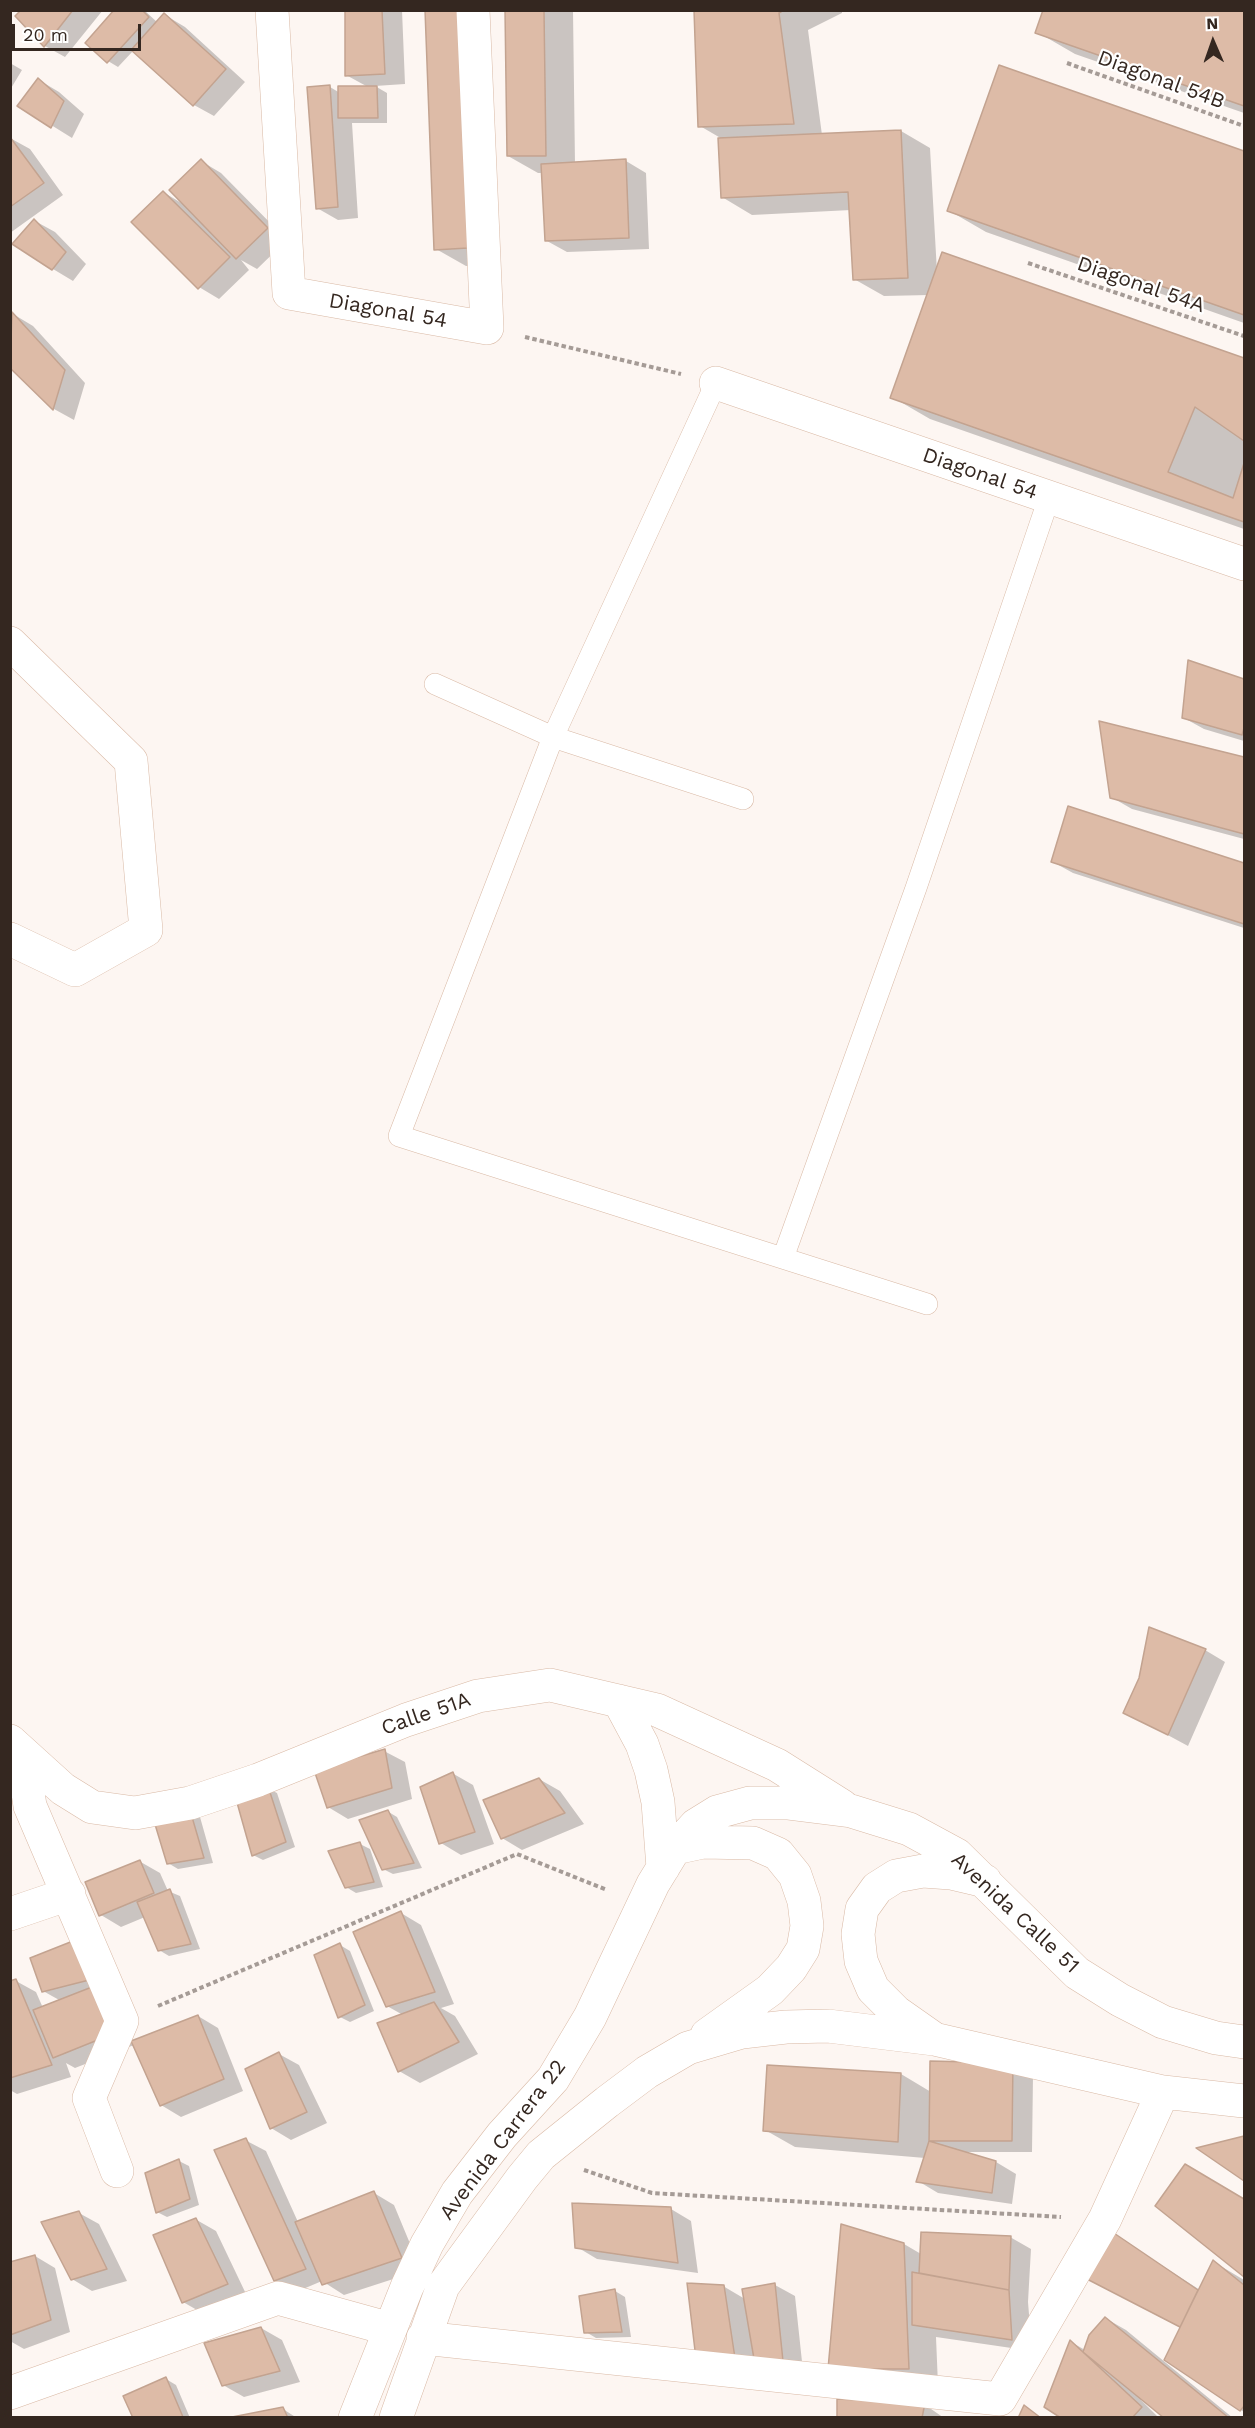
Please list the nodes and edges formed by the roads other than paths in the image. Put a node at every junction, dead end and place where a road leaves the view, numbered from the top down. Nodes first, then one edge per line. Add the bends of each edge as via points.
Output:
1 (272, 10) edge
2 (472, 10) edge
3 (717, 383) joint
4 (1049, 498) junction
5 (1245, 564) edge
6 (10, 643) edge
7 (435, 684) dead end
8 (553, 737) junction
9 (743, 799) dead end
10 (10, 939) edge
11 (783, 1258) junction
12 (927, 1304) dead end
13 (619, 1701) junction
14 (20, 1751) edge
15 (851, 1811) junction
16 (669, 1858) junction
17 (986, 1881) junction
18 (69, 1894) junction
19 (10, 1914) edge
20 (934, 2039) junction
21 (1245, 2042) edge
22 (688, 2048) junction
23 (1163, 2092) junction
24 (1245, 2101) edge
25 (117, 2171) dead end
26 (390, 2329) junction
27 (423, 2338) junction
28 (10, 2393) edge
29 (355, 2418) edge
30 (396, 2418) edge

1 - 2 street, Diagonal 54 via 289,293 487,328
3 - 4 street, Diagonal 54
3 - 8 lane
4 - 5 street, Diagonal 54
4 - 11 lane via 916,888
6 - 10 street via 131,761 146,930 75,970
7 - 8 lane
8 - 9 lane
8 - 11 lane via 399,1136
11 - 12 lane
13 - 14 street, Calle 51A via 550,1685 478,1696 406,1720 258,1780 190,1803 135,1813 92,1807 63,1789
13 - 15 street, Calle 51A via 657,1710 777,1765
13 - 16 street via 651,1770
14 - 18 street via 30,1806
15 - 16 street, Avenida Carrera 22 via 750,1803 717,1812 696,1825
15 - 17 street, Avenida Calle 51 via 909,1829 957,1855
16 - 22 street via 703,1842 728,1841 753,1843 778,1854 795,1875 807,1926 803,1948 770,1990
16 - 26 street, Avenida Carrera 22 via 590,2017 553,2079 457,2193 427,2244
17 - 20 street via 923,1871 896,1876 877,1888 862,1909 861,1961 873,1989 896,2012
17 - 21 street, Avenida Calle 51 via 1077,1973 1111,1995 1163,2022
18 - 19 street
18 - 25 street via 122,2021 89,2098
20 - 22 street, Avenida Carrera 22 via 828,2026 786,2027 742,2032
20 - 23 street
22 - 27 street, Avenida Carrera 22 via 647,2072 541,2155 443,2286
23 - 24 street
23 - 27 street via 1105,2219 1000,2399
26 - 28 street via 278,2298
26 - 29 street, Avenida Carrera 22
27 - 30 street, Avenida Carrera 22

